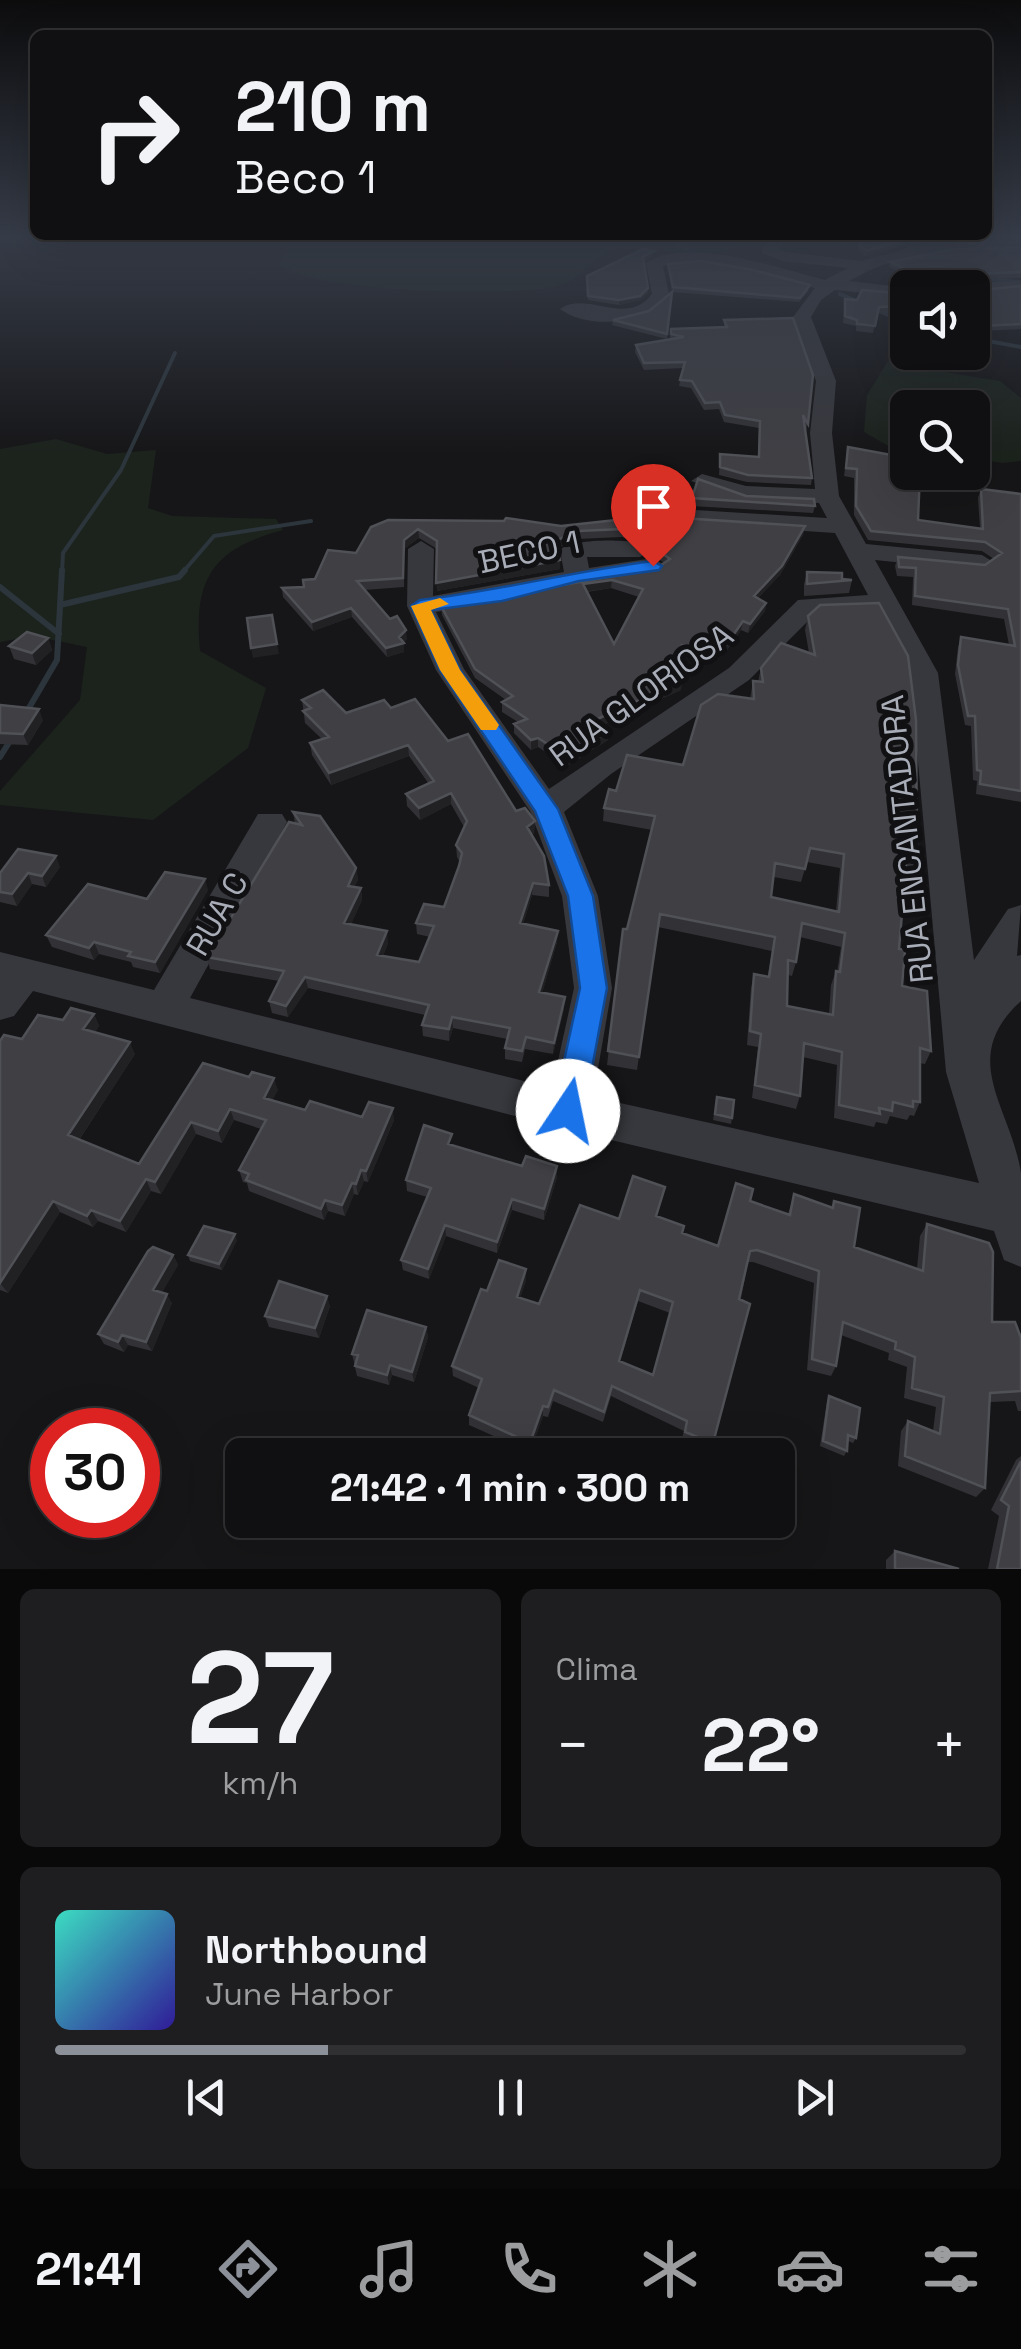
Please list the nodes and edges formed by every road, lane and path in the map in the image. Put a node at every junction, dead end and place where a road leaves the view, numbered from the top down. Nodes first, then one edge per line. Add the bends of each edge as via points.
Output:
1 (652, 308) edge
2 (806, 308) edge
3 (569, 309) dead end
4 (702, 481) edge
5 (827, 496) junction
6 (680, 516) edge
7 (848, 538) junction
8 (421, 548) dead end
9 (649, 558) dead end
10 (982, 562) edge
11 (883, 602) junction
12 (420, 606) junction
13 (546, 809) junction
14 (270, 822) dead end
15 (1021, 919) edge
16 (1021, 970) edge
17 (8, 981) edge
18 (164, 1006) junction
19 (984, 1010) junction
20 (967, 1072) junction
21 (568, 1111) junction
22 (1014, 1228) edge

1 - 3 street via 630,317
2 - 5 street, RUA ENCANTADORA via 802,317 826,381 821,433
4 - 5 street via 745,493
5 - 7 street, RUA ENCANTADORA
6 - 7 street
7 - 10 street
7 - 11 street, RUA ENCANTADORA
8 - 12 street
9 - 12 street, BECO 1 via 502,596
11 - 13 street, RUA GLORIOSA via 807,606 739,674
11 - 20 street, RUA ENCANTADORA via 924,673
12 - 13 street via 450,670
13 - 21 street via 580,896 593,988
14 - 18 street, RUA C
15 - 19 street via 986,972
16 - 19 street
17 - 18 street
18 - 21 street
19 - 20 street
20 - 22 street, RUA ENCANTADORA
21 - 22 street

